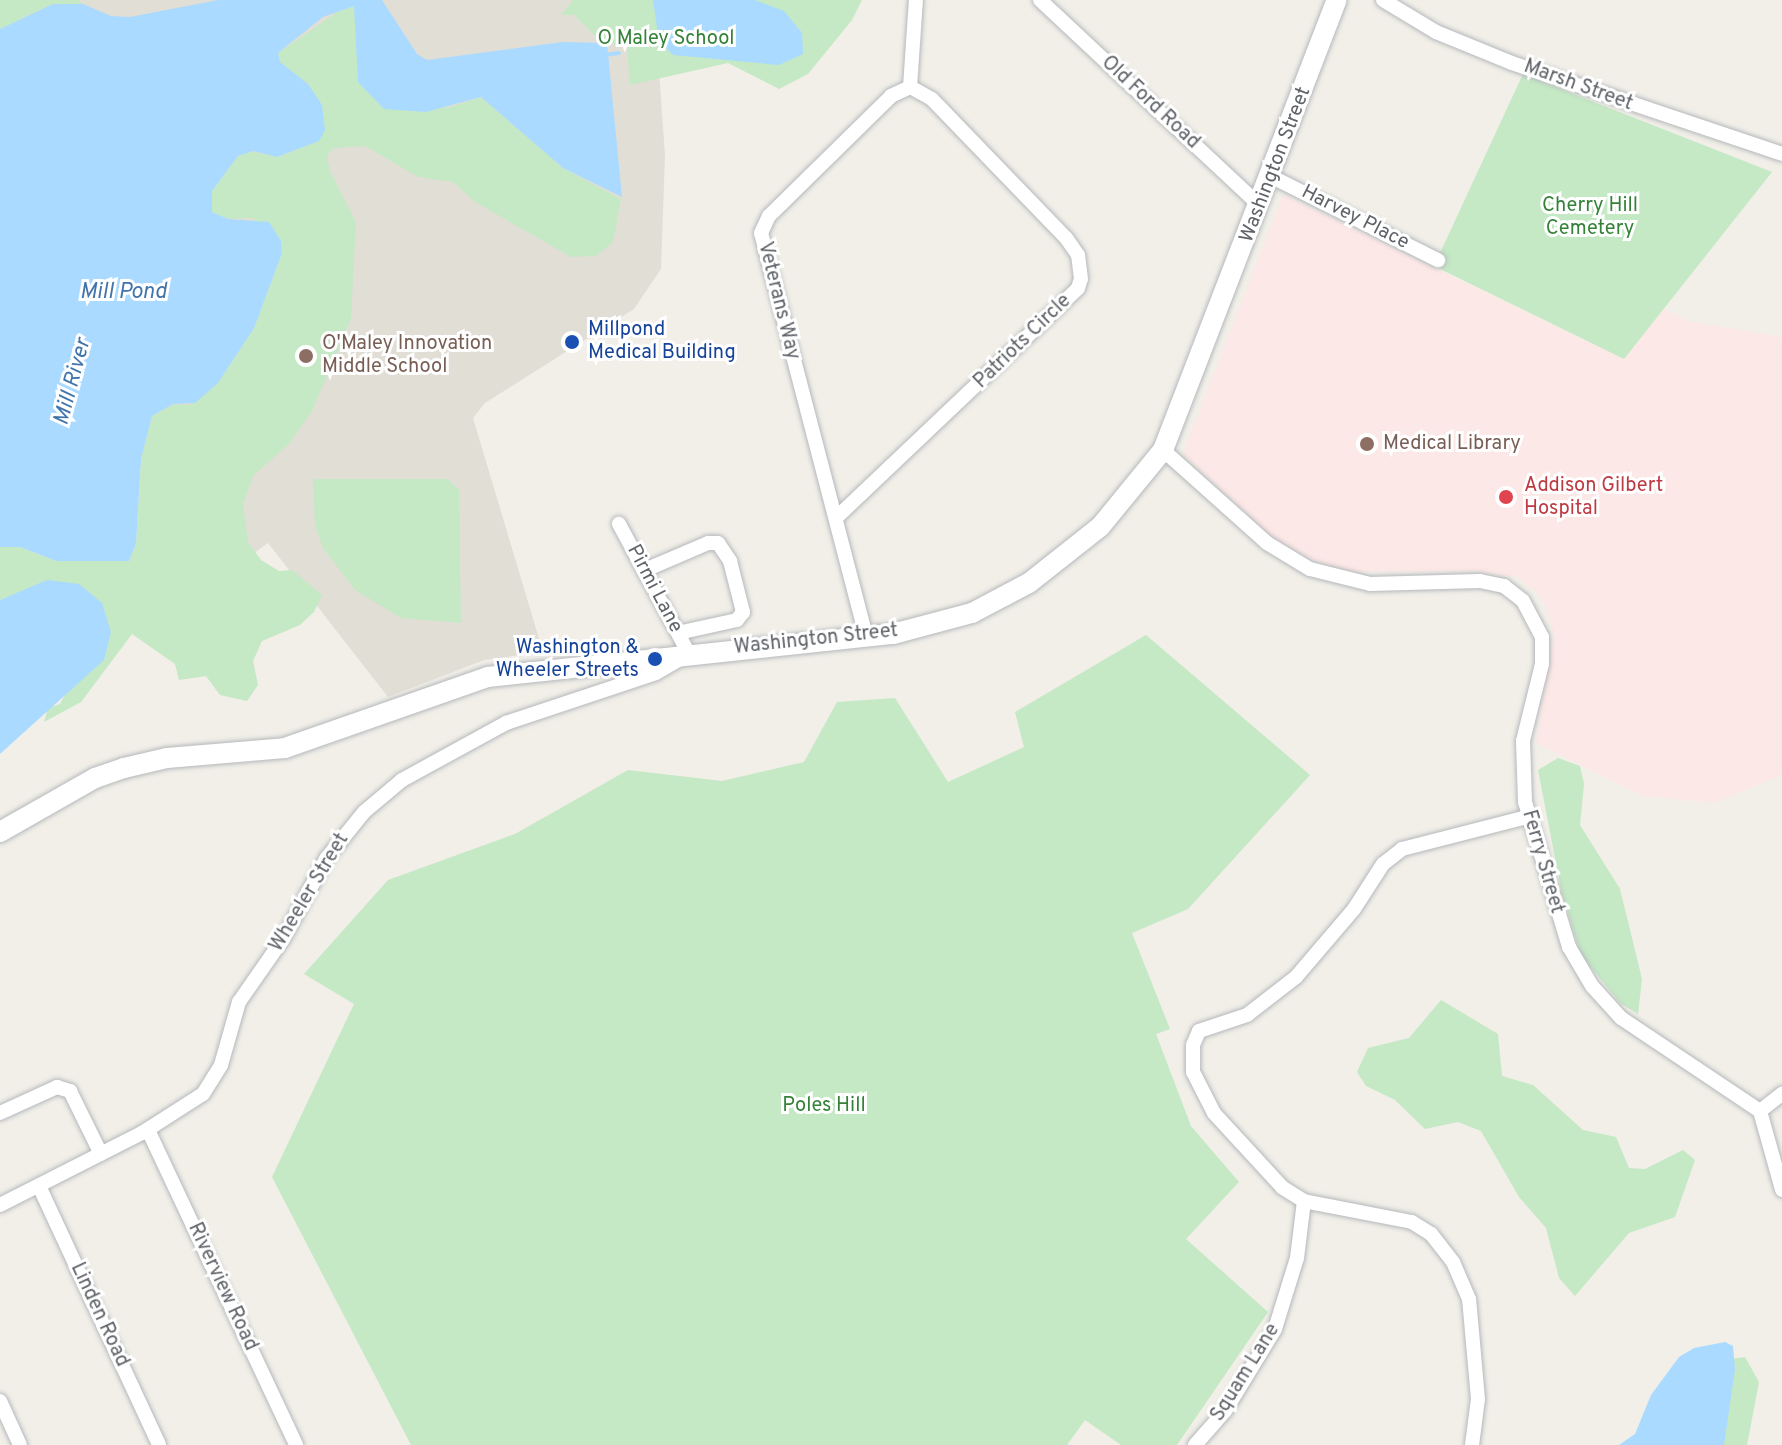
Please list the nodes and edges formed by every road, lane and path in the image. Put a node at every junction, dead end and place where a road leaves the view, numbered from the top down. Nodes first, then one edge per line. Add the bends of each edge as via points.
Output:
1 (916, 0) edge
2 (1040, 0) edge
3 (1337, 0) edge
4 (1383, 0) edge
5 (910, 87) junction
6 (1782, 154) edge
7 (1272, 177) junction
8 (1260, 206) junction
9 (1438, 260) dead end
10 (1163, 450) junction
11 (837, 517) junction
12 (619, 524) dead end
13 (645, 570) junction
14 (678, 633) junction
15 (866, 636) junction
16 (689, 654) junction
17 (1527, 817) junction
18 (0, 832) edge
19 (1782, 1094) edge
20 (1760, 1111) junction
21 (0, 1113) edge
22 (148, 1130) junction
23 (101, 1154) junction
24 (39, 1186) junction
25 (1782, 1190) edge
26 (1304, 1201) junction
27 (0, 1205) edge
28 (0, 1401) edge
29 (20, 1445) edge
30 (159, 1445) edge
31 (296, 1445) edge
32 (1195, 1445) edge
33 (1472, 1445) edge

1 - 5 street
2 - 8 street, Old Ford Road
3 - 7 main road, Washington Street
4 - 6 street, Marsh Street via 1418,24 1501,58
5 - 11 street, Veterans Way via 880,107 769,216 761,233
5 - 11 street, Patriots Circle via 932,99 1066,238 1078,255 1081,279 1068,299
7 - 8 main road, Washington Street
7 - 9 street, Harvey Place
8 - 10 main road, Washington Street
10 - 15 main road, Washington Street via 1100,527 1029,583 972,613
10 - 17 street, Ferry Street via 1267,543 1310,569 1370,584 1480,581 1515,592 1542,637 1542,664 1523,741
11 - 15 street
12 - 13 street, Pirmi Lane
13 - 14 street, Pirmi Lane
13 - 14 street via 708,543 718,543 730,561 743,612 737,620
14 - 16 street, Pirmi Lane
15 - 16 main road, Washington Street
16 - 18 main road, Washington Street via 488,677 285,748 144,762 95,778
16 - 22 street, Wheeler Street via 656,673 565,700 475,737 379,798 338,841 283,939 239,1002 211,1085
17 - 20 street, Ferry Street via 1569,947 1609,1008
17 - 26 street via 1395,854 1296,977 1247,1015 1207,1027 1194,1037 1193,1072 1220,1121 1282,1187
19 - 20 street
20 - 25 street
21 - 23 street via 57,1087 70,1091
22 - 23 street, Wheeler Street
22 - 31 street, Riverview Road
23 - 24 street, Wheeler Street
24 - 27 street, Wheeler Street
24 - 30 street, Linden Road
26 - 32 street, Squam Lane via 1297,1258 1275,1329 1225,1411
26 - 33 street via 1412,1222 1431,1234 1453,1262 1469,1299 1478,1399
28 - 29 street

